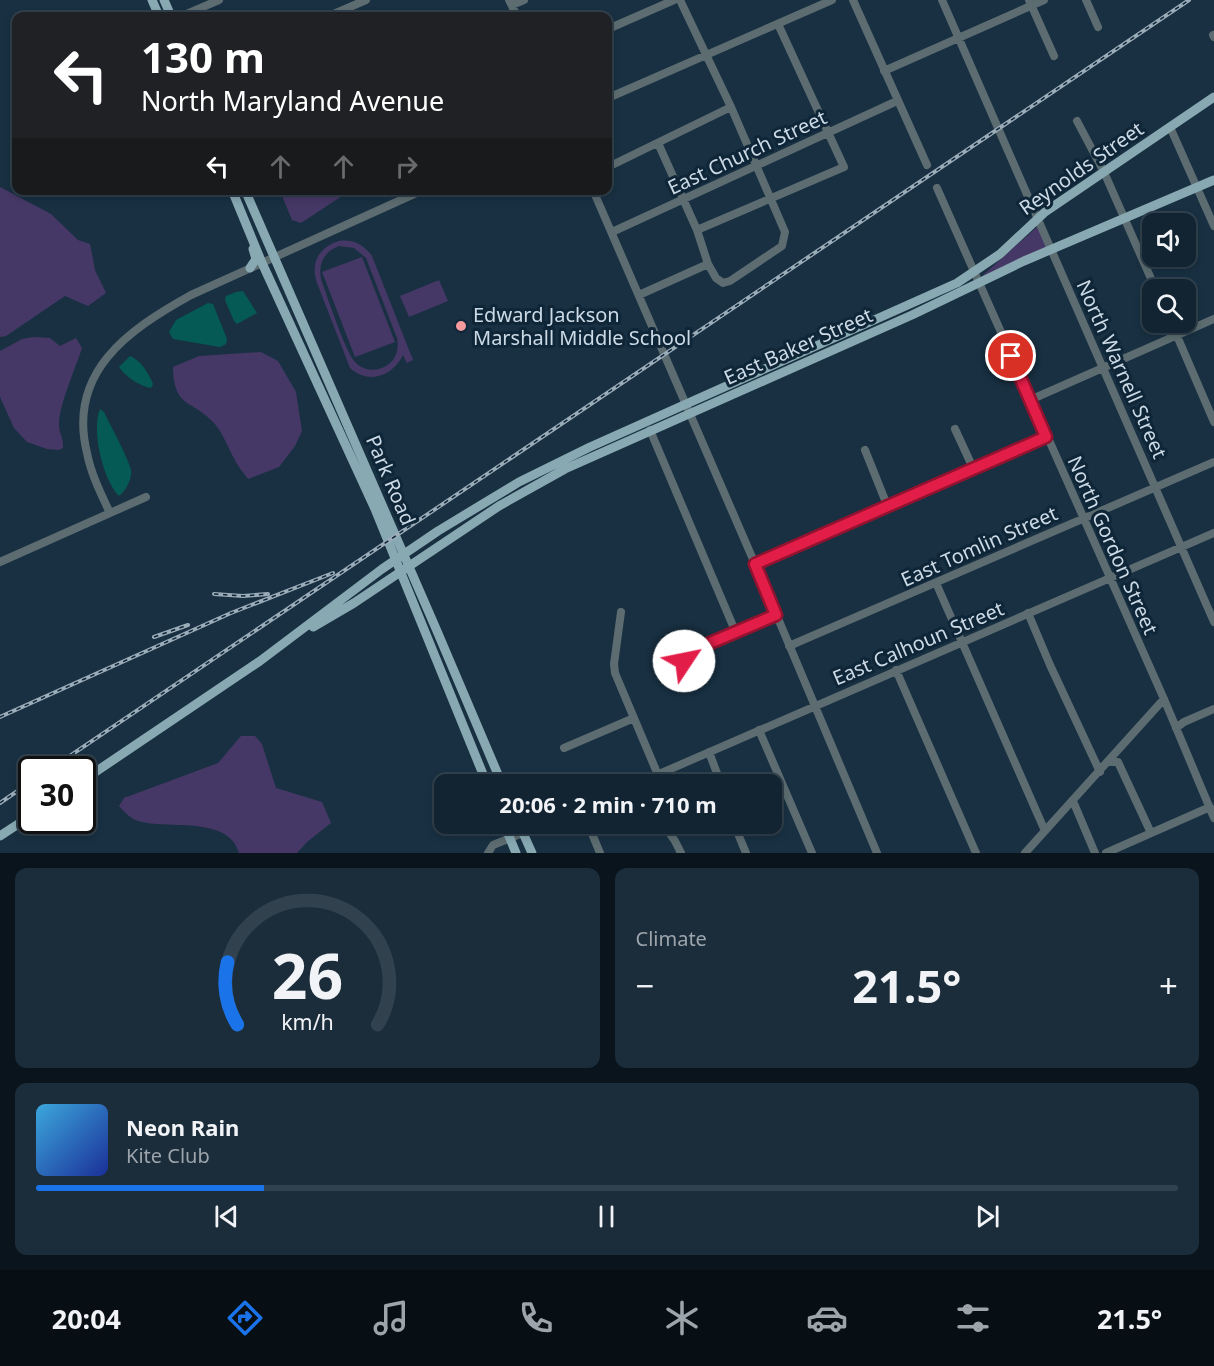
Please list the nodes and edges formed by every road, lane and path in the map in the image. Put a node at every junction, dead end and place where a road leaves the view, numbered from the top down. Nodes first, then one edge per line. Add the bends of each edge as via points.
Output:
1 (219, 0) edge
2 (366, 0) edge
3 (524, 0) edge
4 (674, 0) edge
5 (680, 0) edge
6 (832, 0) edge
7 (853, 0) edge
8 (942, 0) edge
9 (1044, 0) edge
10 (1086, 0) edge
11 (510, 3) edge
12 (1030, 3) edge
13 (191, 12) edge
14 (338, 12) edge
15 (778, 24) junction
16 (612, 27) edge
17 (1098, 27) dead end
18 (959, 39) junction
19 (707, 54) junction
20 (1054, 56) dead end
21 (884, 71) junction
22 (612, 96) edge
23 (1214, 97) edge
24 (897, 101) junction
25 (731, 107) junction
26 (1077, 120) dead end
27 (1170, 127) junction
28 (827, 132) junction
29 (658, 143) junction
30 (612, 165) edge
31 (927, 165) dead end
32 (756, 166) junction
33 (1104, 172) junction
34 (1214, 180) edge
35 (1197, 187) junction
36 (937, 188) dead end
37 (233, 195) edge
38 (234, 195) edge
39 (235, 195) edge
40 (247, 195) edge
41 (412, 195) edge
42 (595, 195) edge
43 (684, 199) junction
44 (770, 199) junction
45 (1037, 217) junction
46 (1124, 218) junction
47 (1214, 226) edge
48 (697, 230) junction
49 (612, 232) junction
50 (1051, 249) junction
51 (274, 258) junction
52 (262, 262) junction
53 (708, 264) junction
54 (250, 268) junction
55 (974, 273) junction
56 (1151, 279) edge
57 (979, 283) junction
58 (639, 296) junction
59 (910, 310) junction
60 (1214, 320) edge
61 (1176, 333) edge
62 (308, 334) junction
63 (1177, 336) junction
64 (1101, 368) junction
65 (1030, 400) junction
66 (687, 409) junction
67 (1214, 422) edge
68 (956, 429) dead end
69 (650, 430) junction
70 (1046, 437) junction
71 (865, 450) dead end
72 (1214, 462) edge
73 (973, 468) junction
74 (1156, 487) junction
75 (146, 496) dead end
76 (887, 505) junction
77 (110, 513) junction
78 (1083, 518) junction
79 (1214, 532) edge
80 (1181, 546) junction
81 (0, 562) edge
82 (403, 563) junction
83 (755, 564) junction
84 (1110, 577) junction
85 (936, 583) junction
86 (621, 612) dead end
87 (1028, 613) junction
88 (776, 615) junction
89 (1214, 622) edge
90 (736, 633) junction
91 (962, 642) junction
92 (789, 646) junction
93 (684, 661) dead end
94 (896, 670) junction
95 (1164, 699) junction
96 (814, 705) junction
97 (1214, 710) edge
98 (634, 718) junction
99 (1176, 728) junction
100 (759, 730) junction
101 (564, 748) dead end
102 (709, 752) junction
103 (1108, 762) junction
104 (96, 771) edge
105 (1100, 772) junction
106 (483, 774) edge
107 (498, 774) edge
108 (658, 774) edge
109 (660, 774) edge
110 (717, 774) edge
111 (1073, 801) junction
112 (1210, 807) junction
113 (1214, 818) edge
114 (18, 824) edge
115 (1046, 831) junction
116 (1151, 833) junction
117 (508, 834) edge
118 (514, 834) edge
119 (523, 834) edge
120 (592, 834) edge
121 (670, 834) edge
122 (738, 834) edge
123 (0, 836) edge
124 (510, 838) junction
125 (488, 853) edge
126 (516, 853) edge
127 (531, 853) edge
128 (600, 853) edge
129 (681, 853) edge
130 (746, 853) edge
131 (812, 853) edge
132 (877, 853) edge
133 (976, 853) edge
134 (1025, 853) edge
135 (1095, 853) edge
136 (1106, 853) edge

1 - 13 street
2 - 14 street
3 - 11 street
4 - 16 street
5 - 19 street
6 - 15 street
7 - 21 street
8 - 18 street, North Warnell Street
9 - 12 street
10 - 17 street
12 - 18 street
12 - 20 street
15 - 19 street
15 - 28 street
18 - 21 street
18 - 45 street, North Warnell Street
19 - 22 street
19 - 25 street
21 - 24 street
23 - 27 main road, Reynolds Street
24 - 28 street, East Church Street
24 - 31 street
25 - 29 street
25 - 32 street
26 - 33 street
27 - 33 main road, Reynolds Street
27 - 35 street
28 - 32 street, East Church Street
28 - 44 street via 844,167
29 - 30 street
29 - 43 street
32 - 43 street, East Church Street
32 - 44 street
33 - 45 main road, Reynolds Street
33 - 46 street
34 - 35 main road, East Baker Street
35 - 46 main road, East Baker Street
35 - 47 street
36 - 55 street, North Gordon Street
37 - 54 main road via 256,259
38 - 52 main road, Park Road
39 - 51 main road via 261,246
40 - 51 main road, Park Road
41 - 51 street
42 - 49 street
43 - 48 street
43 - 49 street, East Church Street
44 - 48 street
44 - 53 street via 785,232 782,246 723,283 716,279
45 - 50 street, North Warnell Street
45 - 55 main road, Reynolds Street via 1000,254
46 - 50 main road, East Baker Street
46 - 56 street
48 - 53 street
49 - 58 street
50 - 57 main road, East Baker Street
50 - 64 street, North Warnell Street
51 - 52 street
51 - 62 main road, Park Road
52 - 54 street
52 - 62 main road via 276,272 301,328
52 - 82 main road, Park Road
53 - 58 street
54 - 77 street via 164,310 130,333 100,365 85,403 82,425 87,454
55 - 57 street, North Gordon Street
55 - 59 main road, East Baker Street
57 - 59 main road, East Baker Street
57 - 65 street, North Gordon Street
58 - 66 street
59 - 66 main road, East Baker Street
60 - 63 street
61 - 63 street
62 - 82 main road, Park Road
63 - 64 street
63 - 67 street
64 - 65 street
64 - 74 street, North Warnell Street
65 - 70 street, North Gordon Street
66 - 69 main road, East Baker Street
66 - 82 main road, East Baker Street via 561,460 453,522
66 - 83 street
68 - 73 street
69 - 82 main road, East Baker Street via 524,491
69 - 90 street
70 - 73 street
70 - 78 street, North Gordon Street
71 - 76 street
72 - 74 street, East Tomlin Street
73 - 76 street
74 - 78 street, East Tomlin Street
74 - 80 street, North Warnell Street
75 - 77 street
76 - 83 street
77 - 81 street
78 - 84 street, North Gordon Street
78 - 85 street, East Tomlin Street
79 - 80 street, East Calhoun Street
80 - 84 street, East Calhoun Street
80 - 89 street, North Warnell Street
82 - 104 main road via 354,603 285,643
82 - 106 main road, Park Road via 456,713
82 - 107 main road, Park Road
83 - 88 street
84 - 87 street, East Calhoun Street
84 - 95 street, North Gordon Street
85 - 91 street
85 - 92 street, East Tomlin Street
86 - 98 street via 615,673
87 - 91 street, East Calhoun Street
87 - 105 street
88 - 90 street
88 - 92 street
90 - 93 street via 710,643 700,654
91 - 94 street, East Calhoun Street
91 - 115 street
92 - 96 street
94 - 96 street, East Calhoun Street
94 - 133 street
95 - 99 street, North Gordon Street
95 - 103 street
96 - 100 street, East Calhoun Street
96 - 132 street
97 - 99 street
98 - 101 street
98 - 108 street
99 - 112 street, North Gordon Street
100 - 102 street, East Calhoun Street
100 - 131 street
102 - 109 street, East Calhoun Street
102 - 110 street
103 - 105 street
103 - 116 street via 1118,762
105 - 111 street
111 - 115 street
111 - 135 street
112 - 113 street, North Gordon Street
112 - 116 street
114 - 123 main road
115 - 134 street
116 - 136 street
117 - 124 main road
118 - 124 street
119 - 127 main road
120 - 128 street
121 - 129 street
122 - 130 street
124 - 125 street via 494,845
124 - 126 main road

